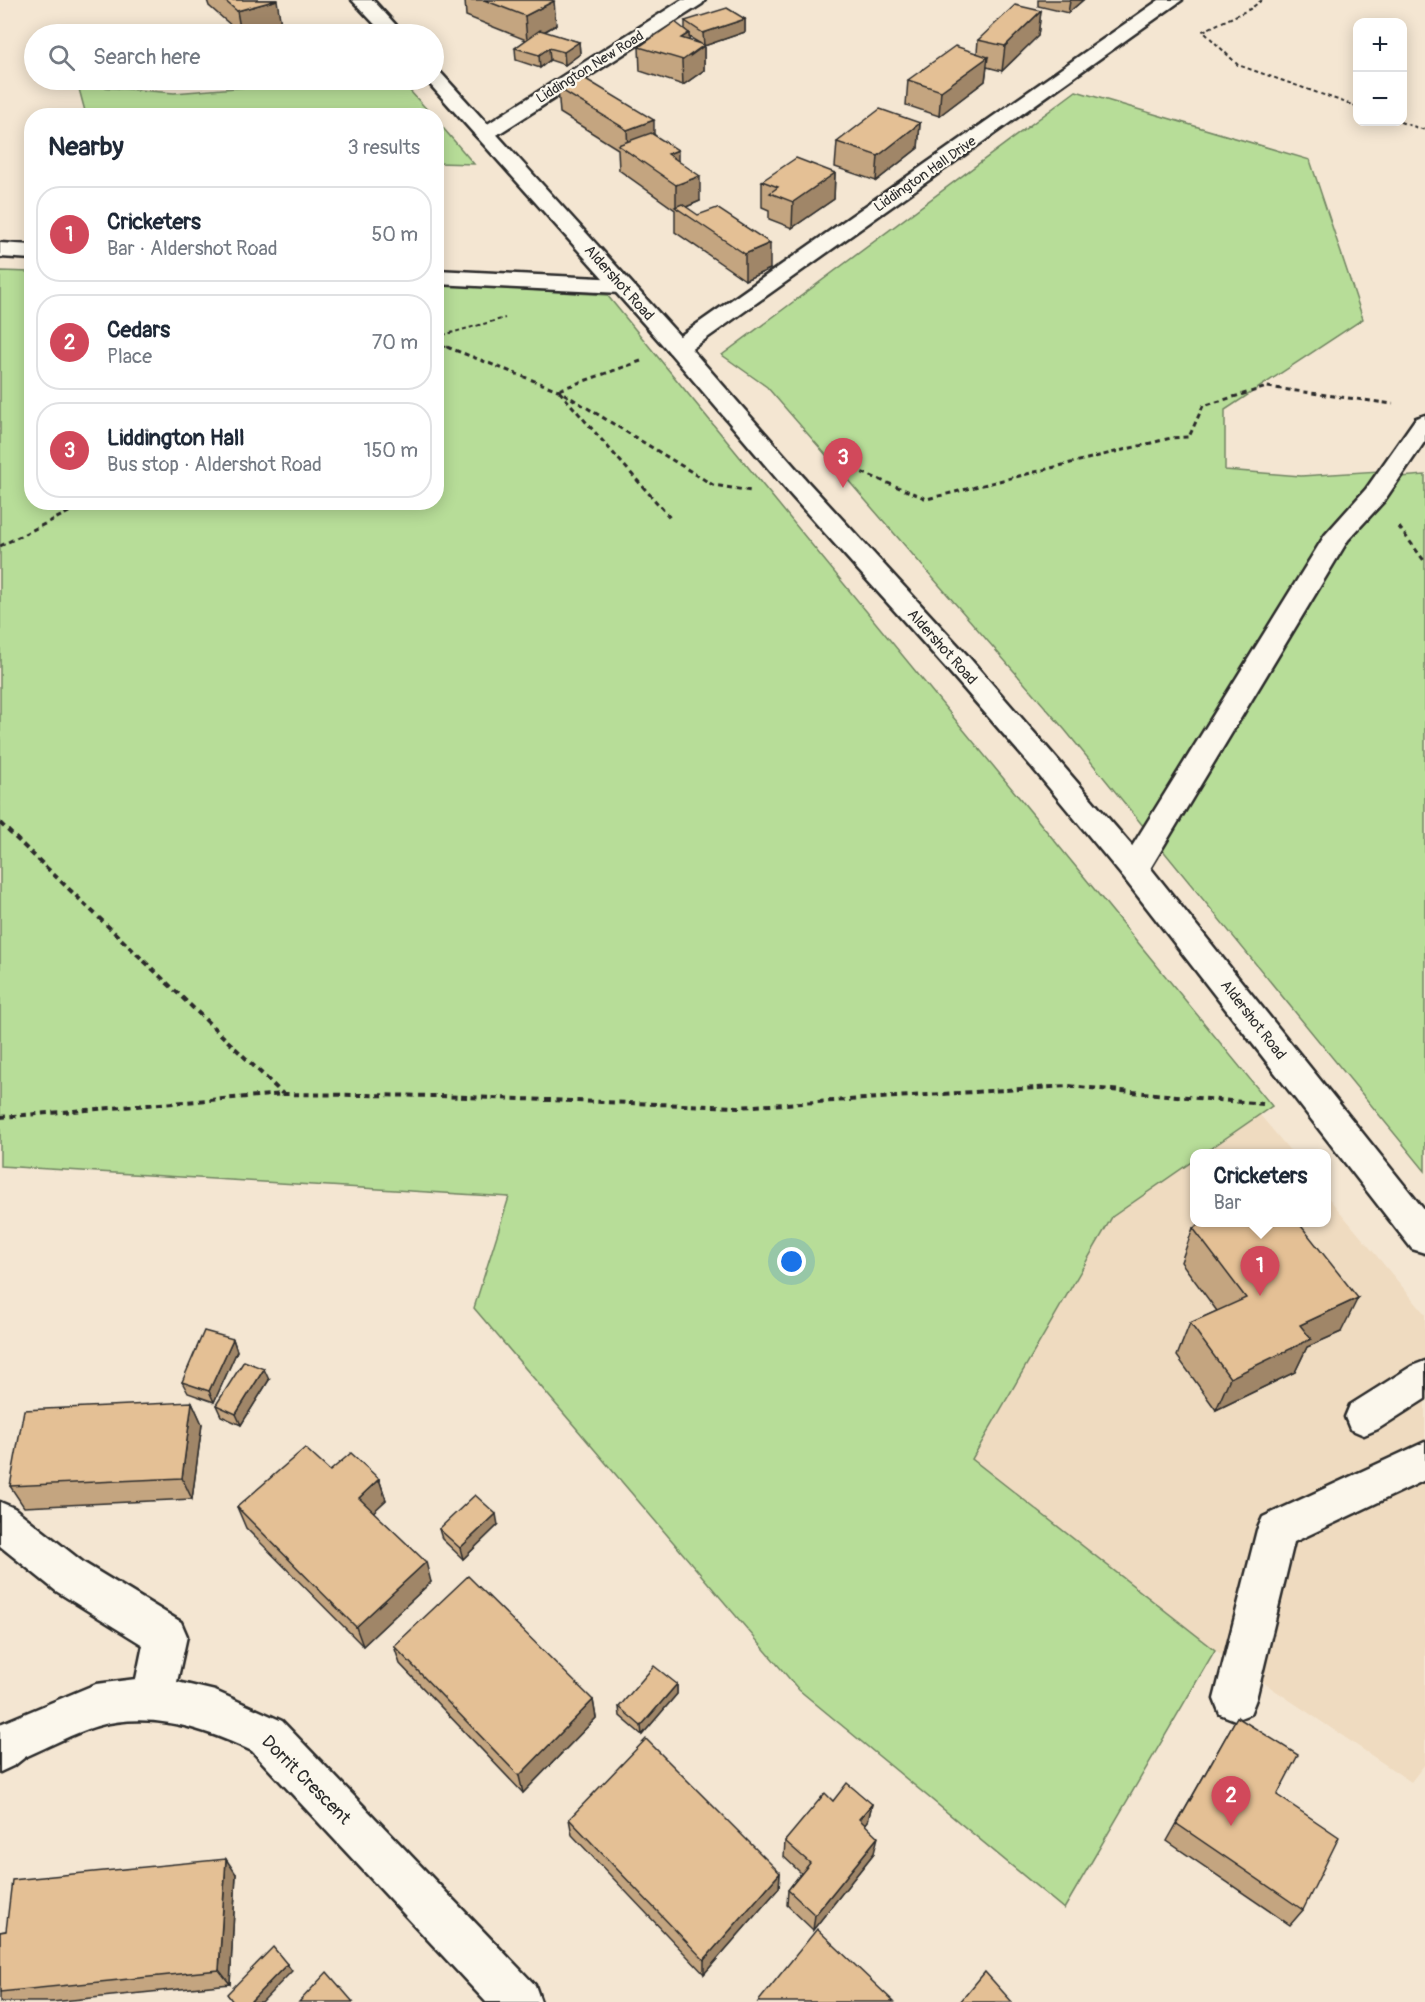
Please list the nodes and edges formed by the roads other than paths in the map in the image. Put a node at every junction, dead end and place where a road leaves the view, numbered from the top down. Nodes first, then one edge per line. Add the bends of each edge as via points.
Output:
1 (362, 0) edge
2 (695, 0) edge
3 (1172, 0) edge
4 (385, 24) edge
5 (444, 88) edge
6 (485, 134) junction
7 (0, 250) edge
8 (24, 252) edge
9 (444, 277) edge
10 (621, 286) junction
11 (678, 348) junction
12 (1425, 423) edge
13 (1134, 869) junction
14 (1425, 1238) edge
15 (1425, 1378) edge
16 (1364, 1417) dead end
17 (1425, 1460) edge
18 (0, 1521) edge
19 (153, 1698) junction
20 (1235, 1699) dead end
21 (0, 1750) edge
22 (518, 2002) edge

1 - 4 main road
2 - 6 main road, Liddington New Road
3 - 11 main road, Liddington Hall Drive
5 - 6 main road, Aldershot Road
6 - 10 main road, Aldershot Road
7 - 8 main road
9 - 10 main road
10 - 11 main road, Aldershot Road
11 - 13 main road, Aldershot Road via 956,661
12 - 13 main road via 1375,495 1338,535
13 - 14 main road, Aldershot Road
15 - 16 main road
17 - 20 main road via 1277,1530
18 - 19 main road via 70,1577 166,1636
19 - 21 main road, Dorrit Crescent via 96,1705
19 - 22 main road, Dorrit Crescent via 215,1712 267,1736

